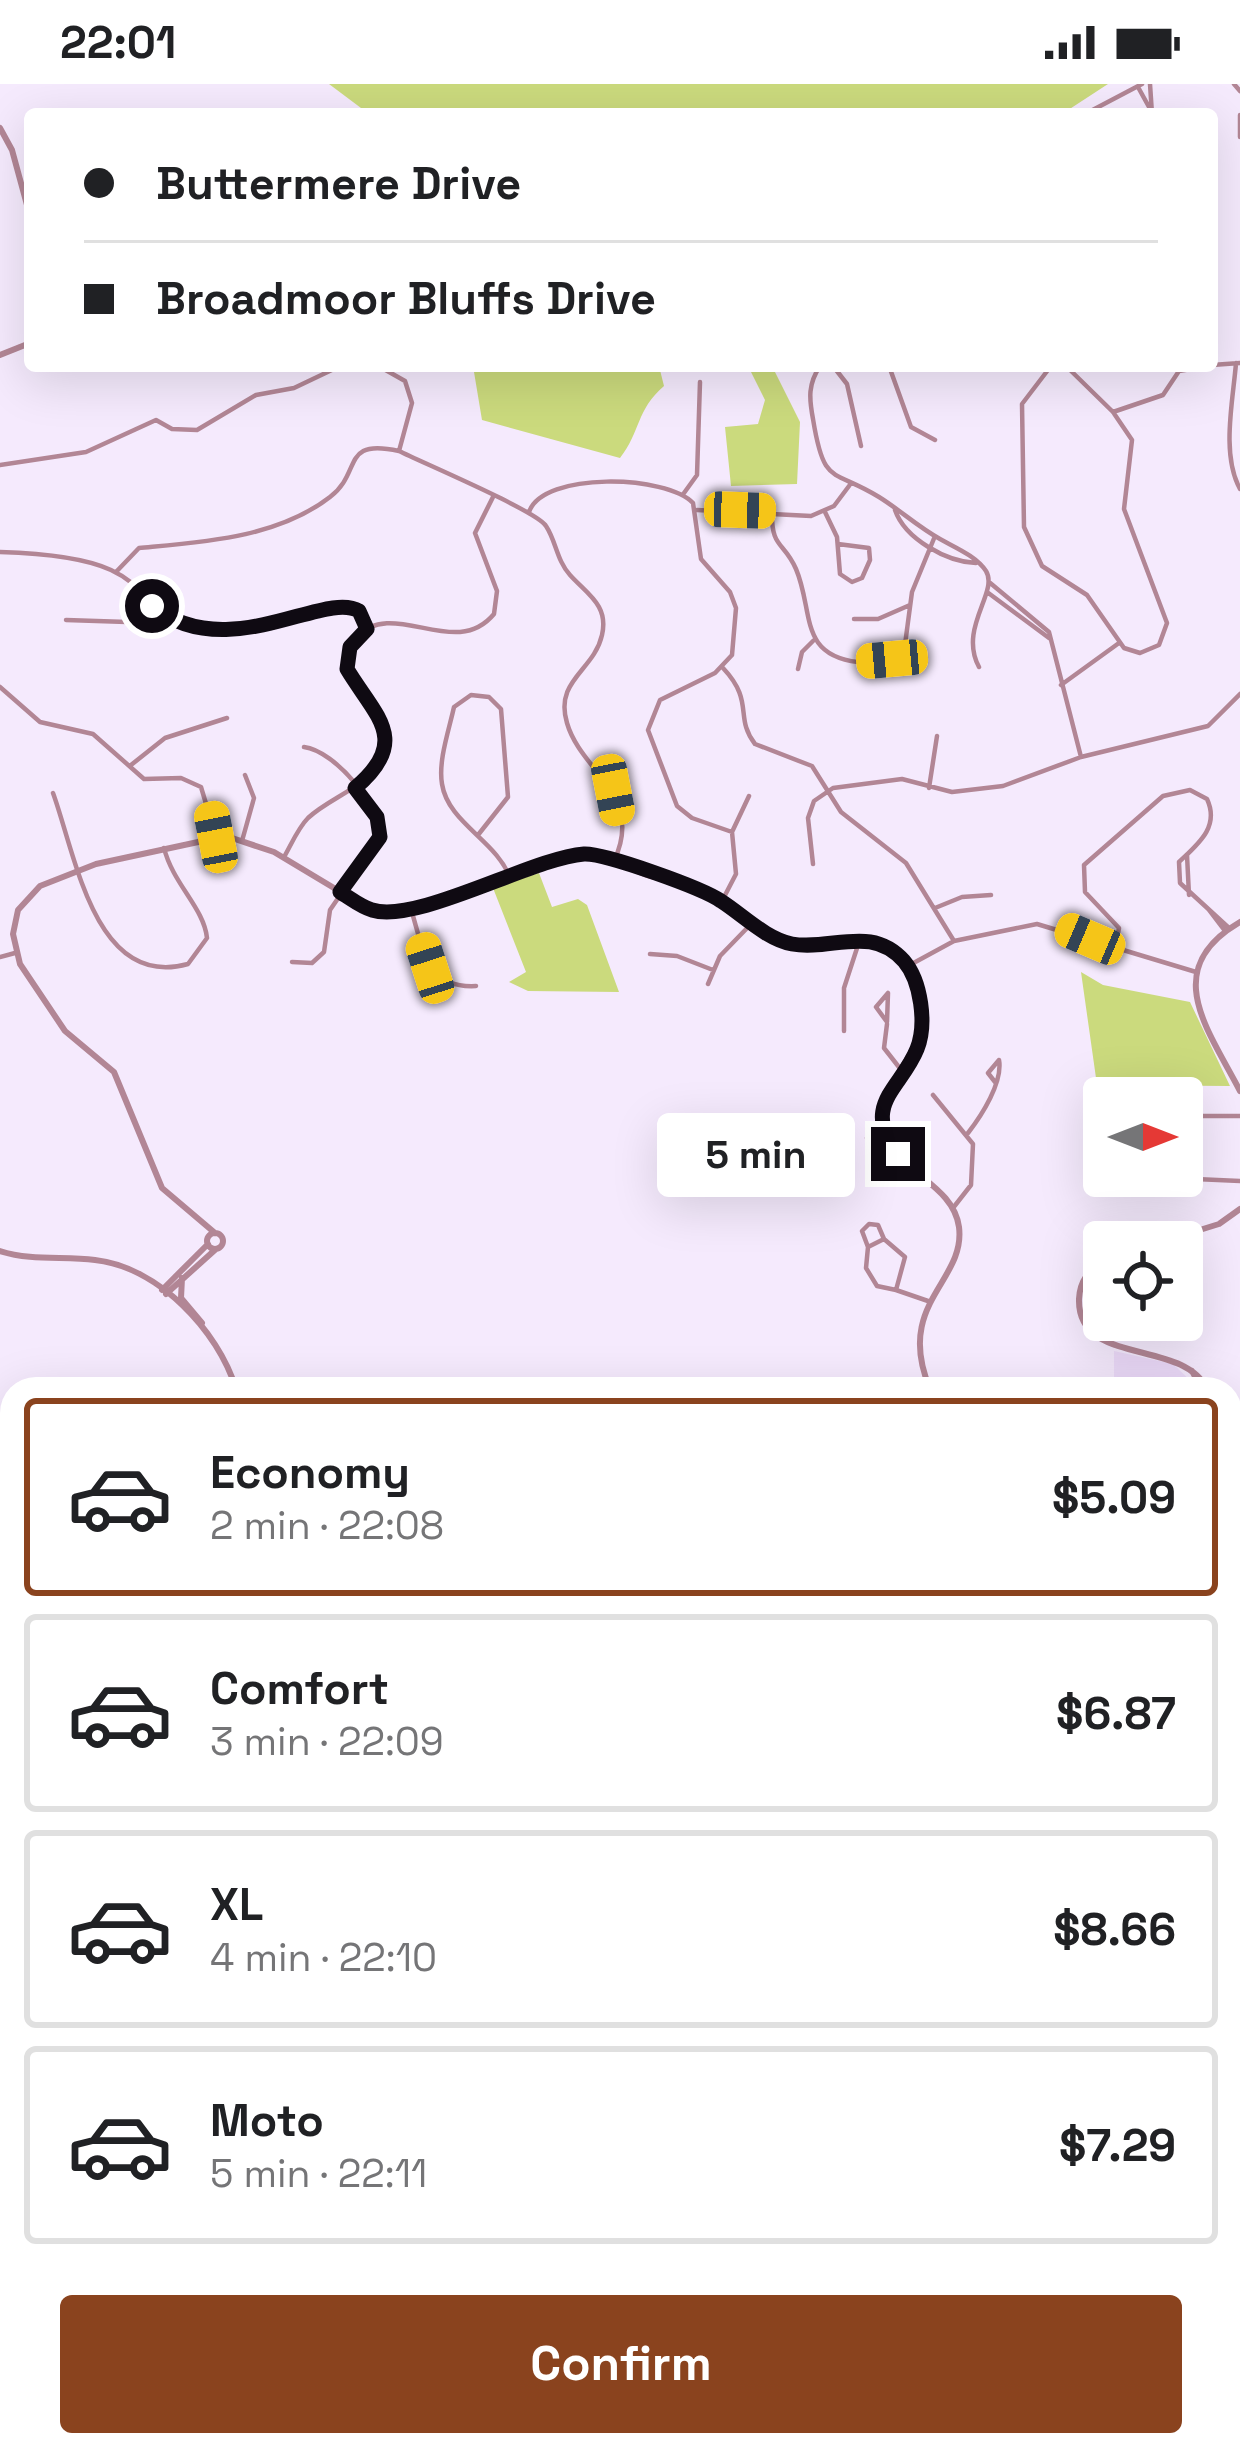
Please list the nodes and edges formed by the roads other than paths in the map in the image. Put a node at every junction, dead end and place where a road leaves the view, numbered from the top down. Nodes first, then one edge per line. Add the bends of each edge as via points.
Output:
1 (1234, 84) edge
2 (1143, 85) edge
3 (1240, 91) edge
4 (1096, 108) edge
5 (1240, 116) edge
6 (0, 128) edge
7 (1240, 137) edge
8 (24, 194) edge
9 (1238, 363) edge
10 (328, 372) edge
11 (394, 372) edge
12 (816, 372) edge
13 (837, 372) edge
14 (891, 372) edge
15 (1046, 372) edge
16 (1072, 372) edge
17 (1174, 372) edge
18 (700, 382) dead end
19 (1113, 412) junction
20 (935, 440) dead end
21 (861, 446) dead end
22 (399, 451) junction
23 (0, 465) edge
24 (846, 484) junction
25 (1240, 489) edge
26 (685, 493) junction
27 (493, 497) junction
28 (697, 510) junction
29 (772, 511) junction
30 (896, 511) junction
31 (825, 512) junction
32 (529, 513) junction
33 (935, 536) junction
34 (838, 544) junction
35 (931, 545) junction
36 (0, 552) edge
37 (977, 563) junction
38 (116, 572) junction
39 (989, 582) junction
40 (986, 590) junction
41 (1006, 597) junction
42 (1001, 604) junction
43 (910, 605) junction
44 (152, 606) junction
45 (854, 619) dead end
46 (66, 620) dead end
47 (367, 629) junction
48 (1049, 638) junction
49 (813, 641) junction
50 (1119, 643) junction
51 (722, 667) junction
52 (979, 667) dead end
53 (799, 669) dead end
54 (1060, 686) junction
55 (0, 687) edge
56 (1240, 694) edge
57 (227, 718) dead end
58 (937, 736) dead end
59 (304, 747) dead end
60 (1081, 757) junction
61 (130, 766) junction
62 (245, 775) dead end
63 (355, 788) junction
64 (929, 788) junction
65 (828, 791) junction
66 (53, 793) dead end
67 (749, 796) dead end
68 (732, 832) junction
69 (478, 835) junction
70 (216, 837) junction
71 (242, 841) junction
72 (164, 848) junction
73 (284, 857) junction
74 (614, 861) junction
75 (813, 864) dead end
76 (80, 869) junction
77 (510, 878) junction
78 (340, 892) junction
79 (991, 895) dead end
80 (722, 902) junction
81 (410, 906) junction
82 (935, 908) junction
83 (1240, 922) edge
84 (752, 923) junction
85 (1227, 930) junction
86 (860, 939) junction
87 (954, 941) junction
88 (1115, 950) junction
89 (16, 952) junction
90 (650, 954) dead end
91 (0, 957) edge
92 (292, 962) dead end
93 (908, 966) junction
94 (713, 970) junction
95 (1196, 972) junction
96 (708, 984) dead end
97 (476, 986) dead end
98 (887, 1022) dead end
99 (844, 1031) dead end
100 (902, 1071) junction
101 (995, 1082) dead end
102 (1240, 1091) edge
103 (933, 1095) dead end
104 (1203, 1116) edge
105 (1240, 1116) edge
106 (884, 1124) junction
107 (968, 1132) junction
108 (891, 1145) junction
109 (1203, 1179) edge
110 (1240, 1181) edge
111 (953, 1208) junction
112 (1240, 1209) edge
113 (1203, 1229) edge
114 (884, 1239) junction
115 (212, 1241) junction
116 (868, 1246) junction
117 (0, 1251) edge
118 (182, 1279) junction
119 (1083, 1283) edge
120 (896, 1290) junction
121 (164, 1292) junction
122 (928, 1301) junction
123 (1083, 1318) edge
124 (210, 1336) junction
125 (1109, 1341) edge
126 (230, 1377) edge
127 (927, 1377) edge
128 (1196, 1377) edge

1 - 3 street
2 - 4 street
5 - 7 street
6 - 8 street
9 - 25 street via 1227,410
10 - 23 street via 256,394 197,430 156,420 86,452
11 - 22 street via 410,392
12 - 24 street via 816,440 826,466
13 - 21 street
14 - 20 street via 911,427
15 - 50 street via 1022,404 1024,526 1042,566 1087,595
16 - 19 street
17 - 19 street via 1163,395
18 - 26 street via 698,475
19 - 50 street via 1133,446 1125,515 1167,623 1149,651
22 - 27 street
22 - 38 street via 360,452 332,496 299,515 214,542 139,548
24 - 30 street
24 - 31 street
26 - 28 street
26 - 32 street via 660,483 562,484 539,495
27 - 32 street
27 - 47 street via 475,533 497,591 488,622 446,634 399,624
28 - 29 street
28 - 51 street via 701,560 736,608 732,655
29 - 31 street
29 - 49 street via 772,539 796,568
30 - 33 street
30 - 35 street via 910,535
31 - 34 street
32 - 74 street via 546,525 567,572 603,614 601,641 563,704 572,737 613,790 622,841
33 - 35 street
33 - 37 street
34 - 34 street via 869,548 862,578 840,574
35 - 37 street
35 - 43 street
36 - 38 street
37 - 39 street
38 - 44 street
39 - 40 street
39 - 41 street
40 - 42 street
40 - 52 street via 970,636
41 - 42 street
41 - 48 street
42 - 48 street
43 - 45 street
43 - 49 street via 907,646 892,659 853,661
44 - 46 street via 128,622
44 - 47 street via 188,626 216,630 349,605
47 - 63 street via 350,647 347,669 375,705 386,741
48 - 54 street
49 - 53 street
50 - 54 street
51 - 65 street via 745,695 755,744 804,760
51 - 68 street via 660,700 648,730 682,812
54 - 60 street
55 - 61 street via 40,722 94,734
56 - 60 street via 1208,726
57 - 61 street via 166,738
58 - 64 street
59 - 63 street via 326,754
60 - 64 street via 1003,786
61 - 70 street via 145,779 181,778 201,787
62 - 71 street via 254,798
63 - 73 street via 305,820
63 - 78 street via 377,817 380,837
64 - 65 street via 902,778
65 - 75 street via 808,818
65 - 82 street via 849,820 906,863
66 - 76 street
67 - 68 street
68 - 80 street via 736,874
69 - 69 street via 442,785 454,707 471,695 502,709 509,789
69 - 77 street
70 - 71 street
70 - 72 street
71 - 73 street
72 - 76 street
72 - 76 street via 172,879 206,926 204,949 179,967 144,966 117,951
73 - 78 street
74 - 77 street via 586,854
74 - 80 street
76 - 89 street via 24,901
77 - 81 street
78 - 81 street via 377,911
78 - 92 street via 324,952 312,963
79 - 82 street
80 - 84 street
81 - 97 street via 434,975 448,985
82 - 87 street
83 - 85 street
84 - 86 street via 792,944
84 - 94 street
85 - 88 street via 1190,895 1178,871 1212,816 1207,799 1181,790 1163,796 1084,865 1085,892 1119,928
85 - 95 street
86 - 93 street
86 - 99 street via 844,988
87 - 88 street via 1047,924
87 - 93 street
88 - 95 street
89 - 91 street
89 - 115 street via 65,1031 114,1072 157,1178
90 - 94 street
93 - 100 street via 918,987 920,1037
94 - 96 street
95 - 102 street via 1197,1004
98 - 100 street via 884,1048
100 - 106 street via 885,1100
101 - 107 street
103 - 107 street
104 - 105 street
106 - 108 street
106 - 108 street via 869,1145
107 - 111 street via 971,1185
108 - 111 street
109 - 110 street
111 - 122 street via 957,1251
112 - 113 street
114 - 116 street
114 - 116 street via 869,1224 862,1231
114 - 120 street via 905,1257
115 - 118 street
115 - 121 street
116 - 120 street via 869,1280
117 - 121 street via 107,1262
118 - 121 street
118 - 124 street via 181,1298
119 - 123 street
120 - 122 street
121 - 124 street
122 - 127 street via 920,1342
124 - 126 street
125 - 128 street

